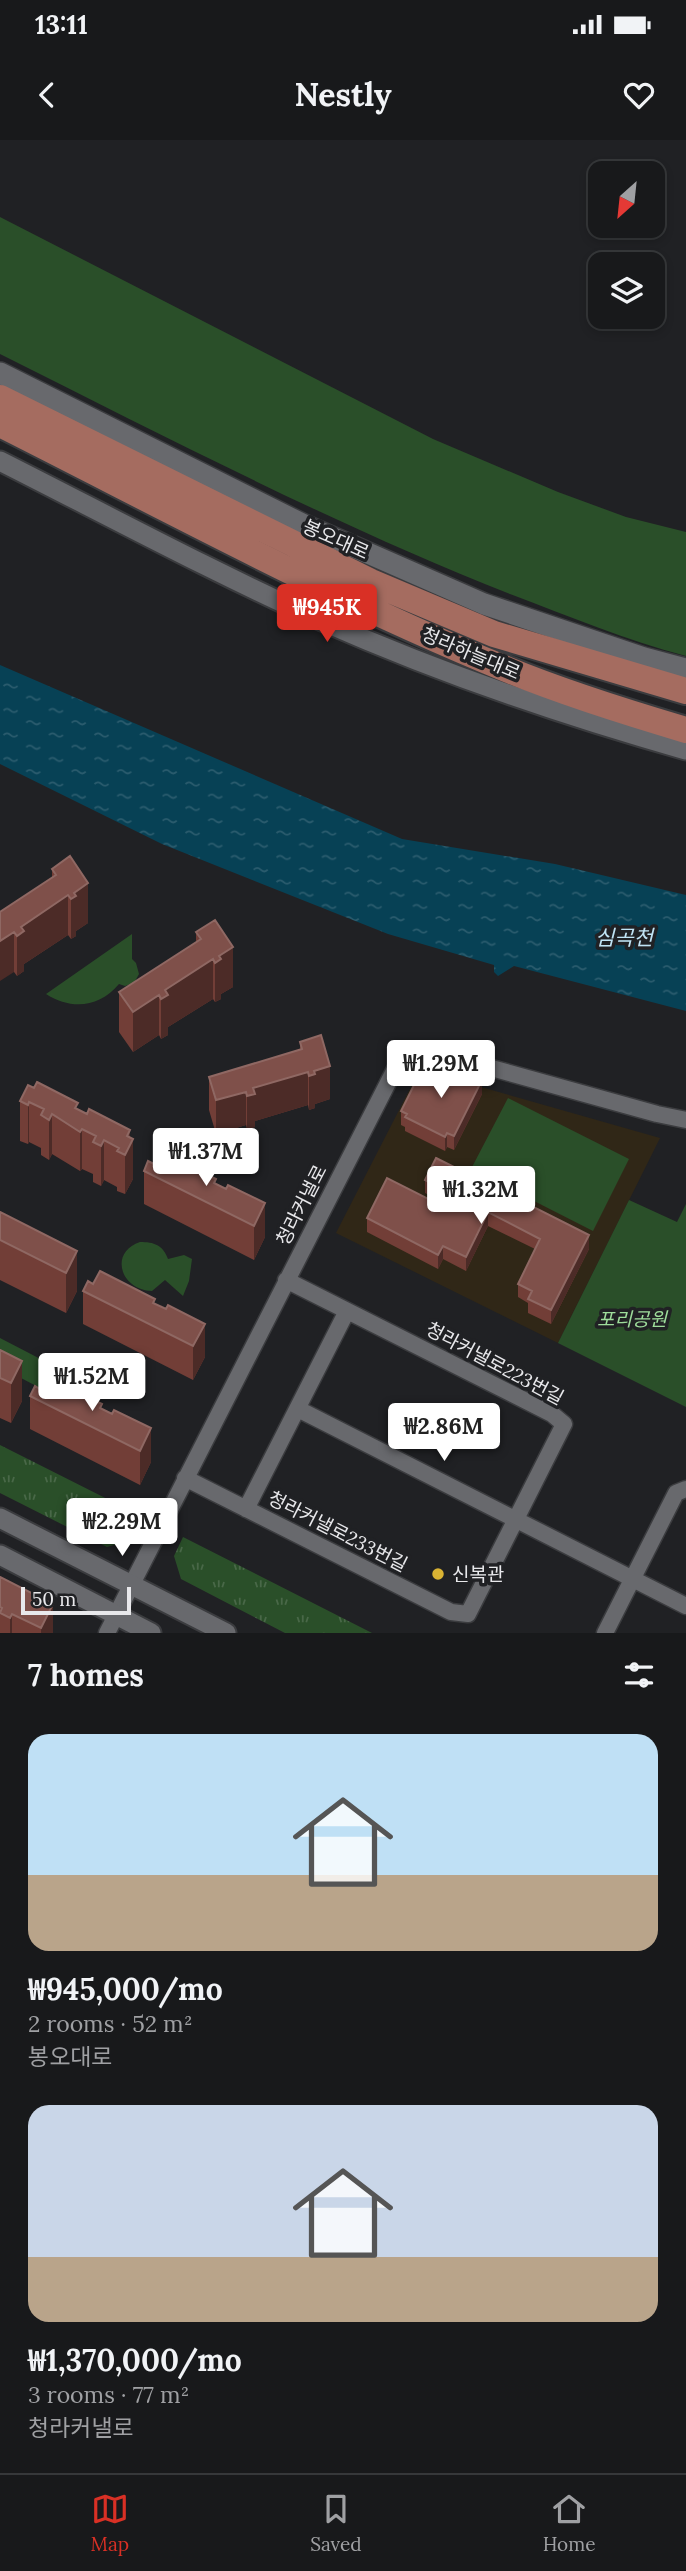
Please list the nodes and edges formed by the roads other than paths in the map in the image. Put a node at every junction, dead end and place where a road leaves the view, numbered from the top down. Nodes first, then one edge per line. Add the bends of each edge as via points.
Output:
1 (0, 373) edge
2 (0, 398) edge
3 (0, 425) edge
4 (0, 461) edge
5 (686, 669) edge
6 (686, 691) edge
7 (681, 729) edge
8 (686, 750) edge
9 (686, 1120) edge
10 (286, 1280) junction
11 (347, 1311) junction
12 (298, 1409) junction
13 (185, 1478) junction
14 (686, 1489) edge
15 (246, 1509) junction
16 (0, 1518) edge
17 (514, 1520) junction
18 (0, 1555) edge
19 (632, 1579) junction
20 (132, 1585) junction
21 (686, 1606) edge
22 (117, 1614) junction
23 (107, 1633) edge
24 (151, 1633) edge
25 (226, 1633) edge
26 (605, 1633) edge

1 - 5 main road, 봉오대로 via 304,525 484,604
2 - 6 highway, 청라하늘대로 via 371,582 494,634
3 - 7 highway, 청라하늘대로 via 365,607 507,669
4 - 8 street via 323,621 501,692
9 - 10 street, 청라커낼로 via 441,1054 416,1053 395,1069
10 - 11 street, 청라커낼로223번길
10 - 13 street, 청라커낼로
11 - 12 street
11 - 17 street, 청라커낼로223번길 via 564,1424
12 - 15 street, 청라커낼로233번길
12 - 17 street
13 - 15 street, 청라커낼로233번길
13 - 20 street, 청라커낼로
14 - 19 street via 676,1493
15 - 17 street, 청라커낼로233번길 via 451,1612 468,1615
16 - 20 street
17 - 19 street
18 - 22 street
19 - 21 street
19 - 26 street
20 - 22 street, 청라커낼로
20 - 25 street
22 - 23 street, 청라커낼로
22 - 24 street

